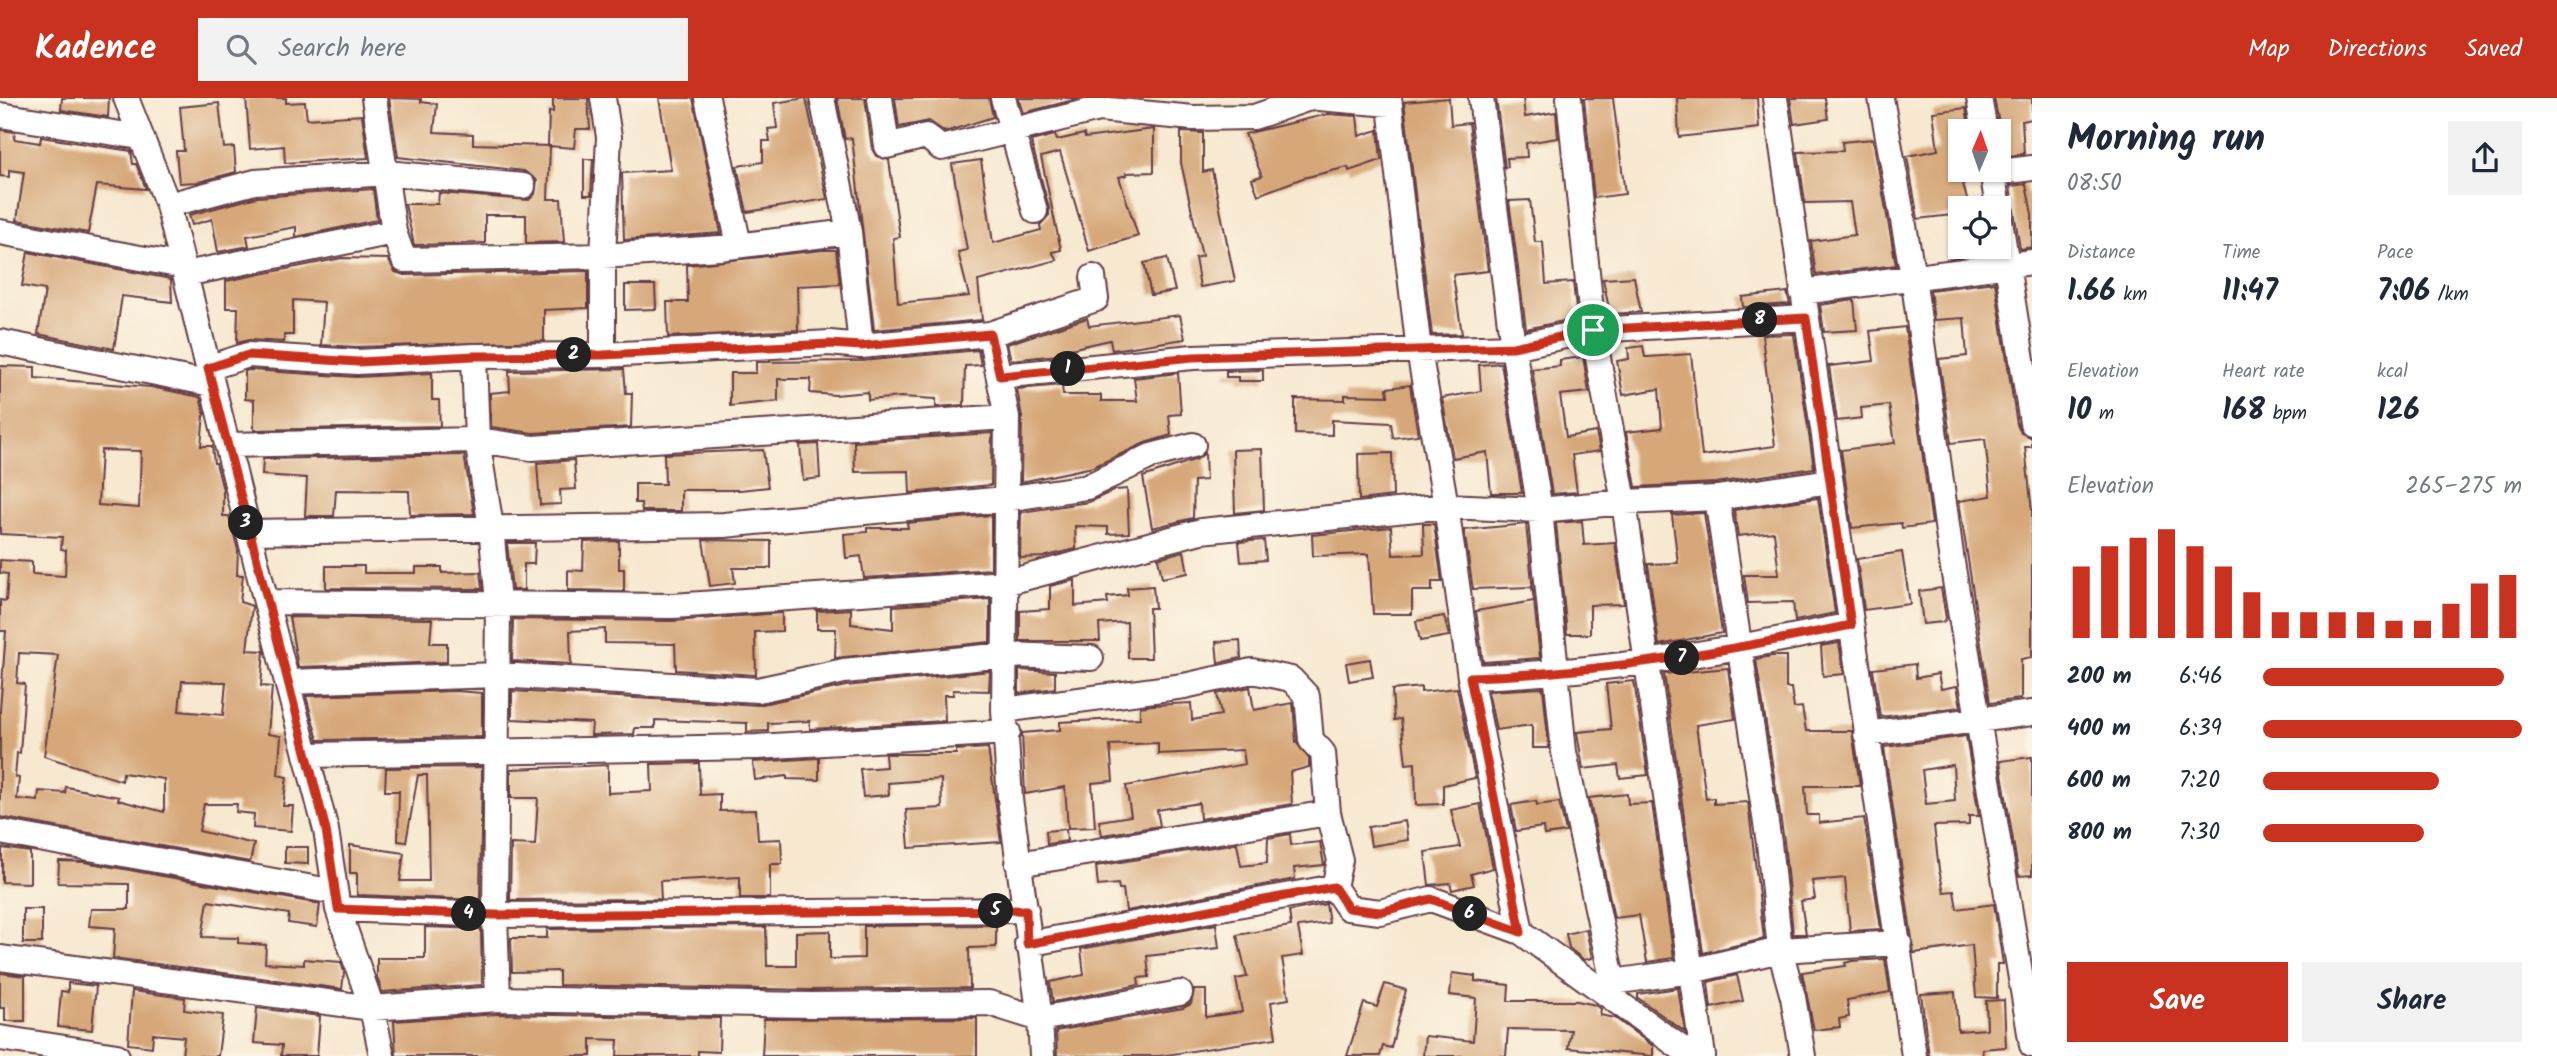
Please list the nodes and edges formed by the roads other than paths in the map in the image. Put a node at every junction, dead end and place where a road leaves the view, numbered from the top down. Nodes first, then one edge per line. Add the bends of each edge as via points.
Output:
1 (127, 98) edge
2 (374, 98) edge
3 (603, 98) edge
4 (707, 98) edge
5 (822, 98) edge
6 (880, 98) edge
7 (1003, 98) edge
8 (1310, 98) edge
9 (1318, 98) edge
10 (1481, 98) edge
11 (1569, 98) edge
12 (1775, 98) edge
13 (1881, 98) edge
14 (1979, 98) edge
15 (1390, 101) edge
16 (1079, 105) edge
17 (0, 115) edge
18 (1983, 119) edge
19 (1011, 128) junction
20 (140, 136) junction
21 (2032, 167) edge
22 (2011, 169) edge
23 (387, 173) junction
24 (1995, 182) edge
25 (523, 186) dead end
26 (168, 205) junction
27 (1035, 211) dead end
28 (0, 232) edge
29 (849, 232) junction
30 (385, 234) junction
31 (739, 245) junction
32 (603, 256) junction
33 (2020, 264) edge
34 (184, 270) junction
35 (1913, 276) junction
36 (1093, 277) dead end
37 (1802, 292) junction
38 (1806, 318) junction
39 (1593, 330) junction
40 (990, 334) junction
41 (0, 342) edge
42 (861, 346) junction
43 (1513, 347) junction
44 (1419, 351) junction
45 (603, 355) junction
46 (474, 356) junction
47 (210, 376) junction
48 (1000, 376) junction
49 (1007, 417) junction
50 (2032, 423) edge
51 (477, 440) junction
52 (1193, 444) dead end
53 (227, 445) junction
54 (1830, 481) junction
55 (1717, 498) junction
56 (1005, 499) junction
57 (1624, 502) junction
58 (1446, 506) junction
59 (1540, 510) junction
60 (491, 527) junction
61 (248, 532) junction
62 (1005, 583) junction
63 (266, 602) junction
64 (498, 602) junction
65 (1851, 625) junction
66 (1740, 649) junction
67 (1005, 655) junction
68 (1091, 658) dead end
69 (1648, 663) junction
70 (1557, 674) junction
71 (498, 675) junction
72 (1470, 677) junction
73 (287, 682) junction
74 (2032, 713) edge
75 (1006, 721) junction
76 (1978, 721) junction
77 (1866, 734) junction
78 (498, 750) junction
79 (306, 755) junction
80 (1328, 813) junction
81 (0, 832) edge
82 (1018, 864) junction
83 (1334, 887) junction
84 (337, 900) junction
85 (1026, 910) junction
86 (495, 915) junction
87 (1521, 932) junction
88 (1899, 943) junction
89 (1027, 944) junction
90 (1780, 950) junction
91 (0, 958) edge
92 (1691, 971) junction
93 (1615, 992) junction
94 (1181, 993) dead end
95 (498, 999) junction
96 (372, 1008) junction
97 (1040, 1019) junction
98 (0, 1038) edge
99 (2032, 1045) edge
100 (117, 1056) edge
101 (382, 1056) edge
102 (1042, 1056) edge
103 (1692, 1056) edge
104 (1703, 1056) edge
105 (1803, 1056) edge
106 (1914, 1056) edge

1 - 20 street
2 - 23 street
3 - 32 street via 609,137
4 - 31 street
5 - 29 street
6 - 19 street via 887,146 926,136 941,148
7 - 19 street
8 - 16 street via 1254,117 1193,118
9 - 15 street
10 - 43 street
11 - 39 street
12 - 37 street
13 - 35 street
14 - 18 street
15 - 44 street
16 - 19 street
17 - 20 street
19 - 27 street
20 - 26 street
21 - 22 street
23 - 25 street
23 - 26 street via 255,182
23 - 30 street
24 - 33 street
26 - 34 street
28 - 34 street
29 - 31 street
29 - 42 street
30 - 32 street via 404,260
30 - 34 street
31 - 32 street
32 - 45 street
33 - 35 street
33 - 50 street
34 - 47 street
35 - 37 street
35 - 76 street
36 - 40 street via 1096,299
37 - 38 street
38 - 39 street
38 - 54 street
39 - 43 street
39 - 57 street
40 - 42 street
40 - 48 street
41 - 47 street
42 - 45 street
43 - 44 street
43 - 59 street
44 - 48 street via 1193,357
44 - 58 street
45 - 46 street
46 - 47 street via 358,362 248,355
46 - 51 street
47 - 53 street
48 - 49 street
49 - 51 street via 532,448
49 - 56 street
51 - 53 street
51 - 60 street
52 - 56 street via 1151,456 1087,488
53 - 61 street
54 - 55 street
54 - 65 street
55 - 57 street
55 - 66 street
56 - 60 street via 724,526
56 - 62 street
57 - 59 street
57 - 69 street
58 - 59 street
58 - 62 street via 1201,531
58 - 72 street
59 - 70 street
60 - 61 street
60 - 64 street
61 - 63 street
62 - 64 street via 673,606
62 - 67 street
63 - 64 street
63 - 73 street
64 - 71 street
65 - 66 street
65 - 77 street
66 - 69 street
66 - 90 street
67 - 68 street
67 - 71 street via 844,671 758,690
67 - 75 street
69 - 70 street
69 - 92 street
70 - 72 street
70 - 93 street via 1564,752
71 - 73 street
71 - 78 street
72 - 87 street
73 - 79 street
74 - 76 street
75 - 78 street via 757,747
75 - 80 street via 1252,671 1292,678 1307,695 1311,740 1323,753
75 - 82 street
76 - 77 street
76 - 99 street
77 - 88 street
78 - 79 street
78 - 86 street
79 - 84 street via 326,830
80 - 82 street
80 - 83 street via 1340,860
81 - 84 street
82 - 85 street
83 - 87 street via 1348,908 1380,912 1431,899
83 - 89 street
84 - 86 street
84 - 96 street
85 - 86 street
85 - 89 street
86 - 95 street
87 - 93 street
88 - 90 street
88 - 106 street
89 - 97 street
90 - 92 street
90 - 105 street
91 - 96 street
92 - 93 street
92 - 104 street
93 - 103 street
94 - 97 street
95 - 96 street
95 - 97 street via 989,1003
96 - 101 street
97 - 102 street
98 - 100 street

